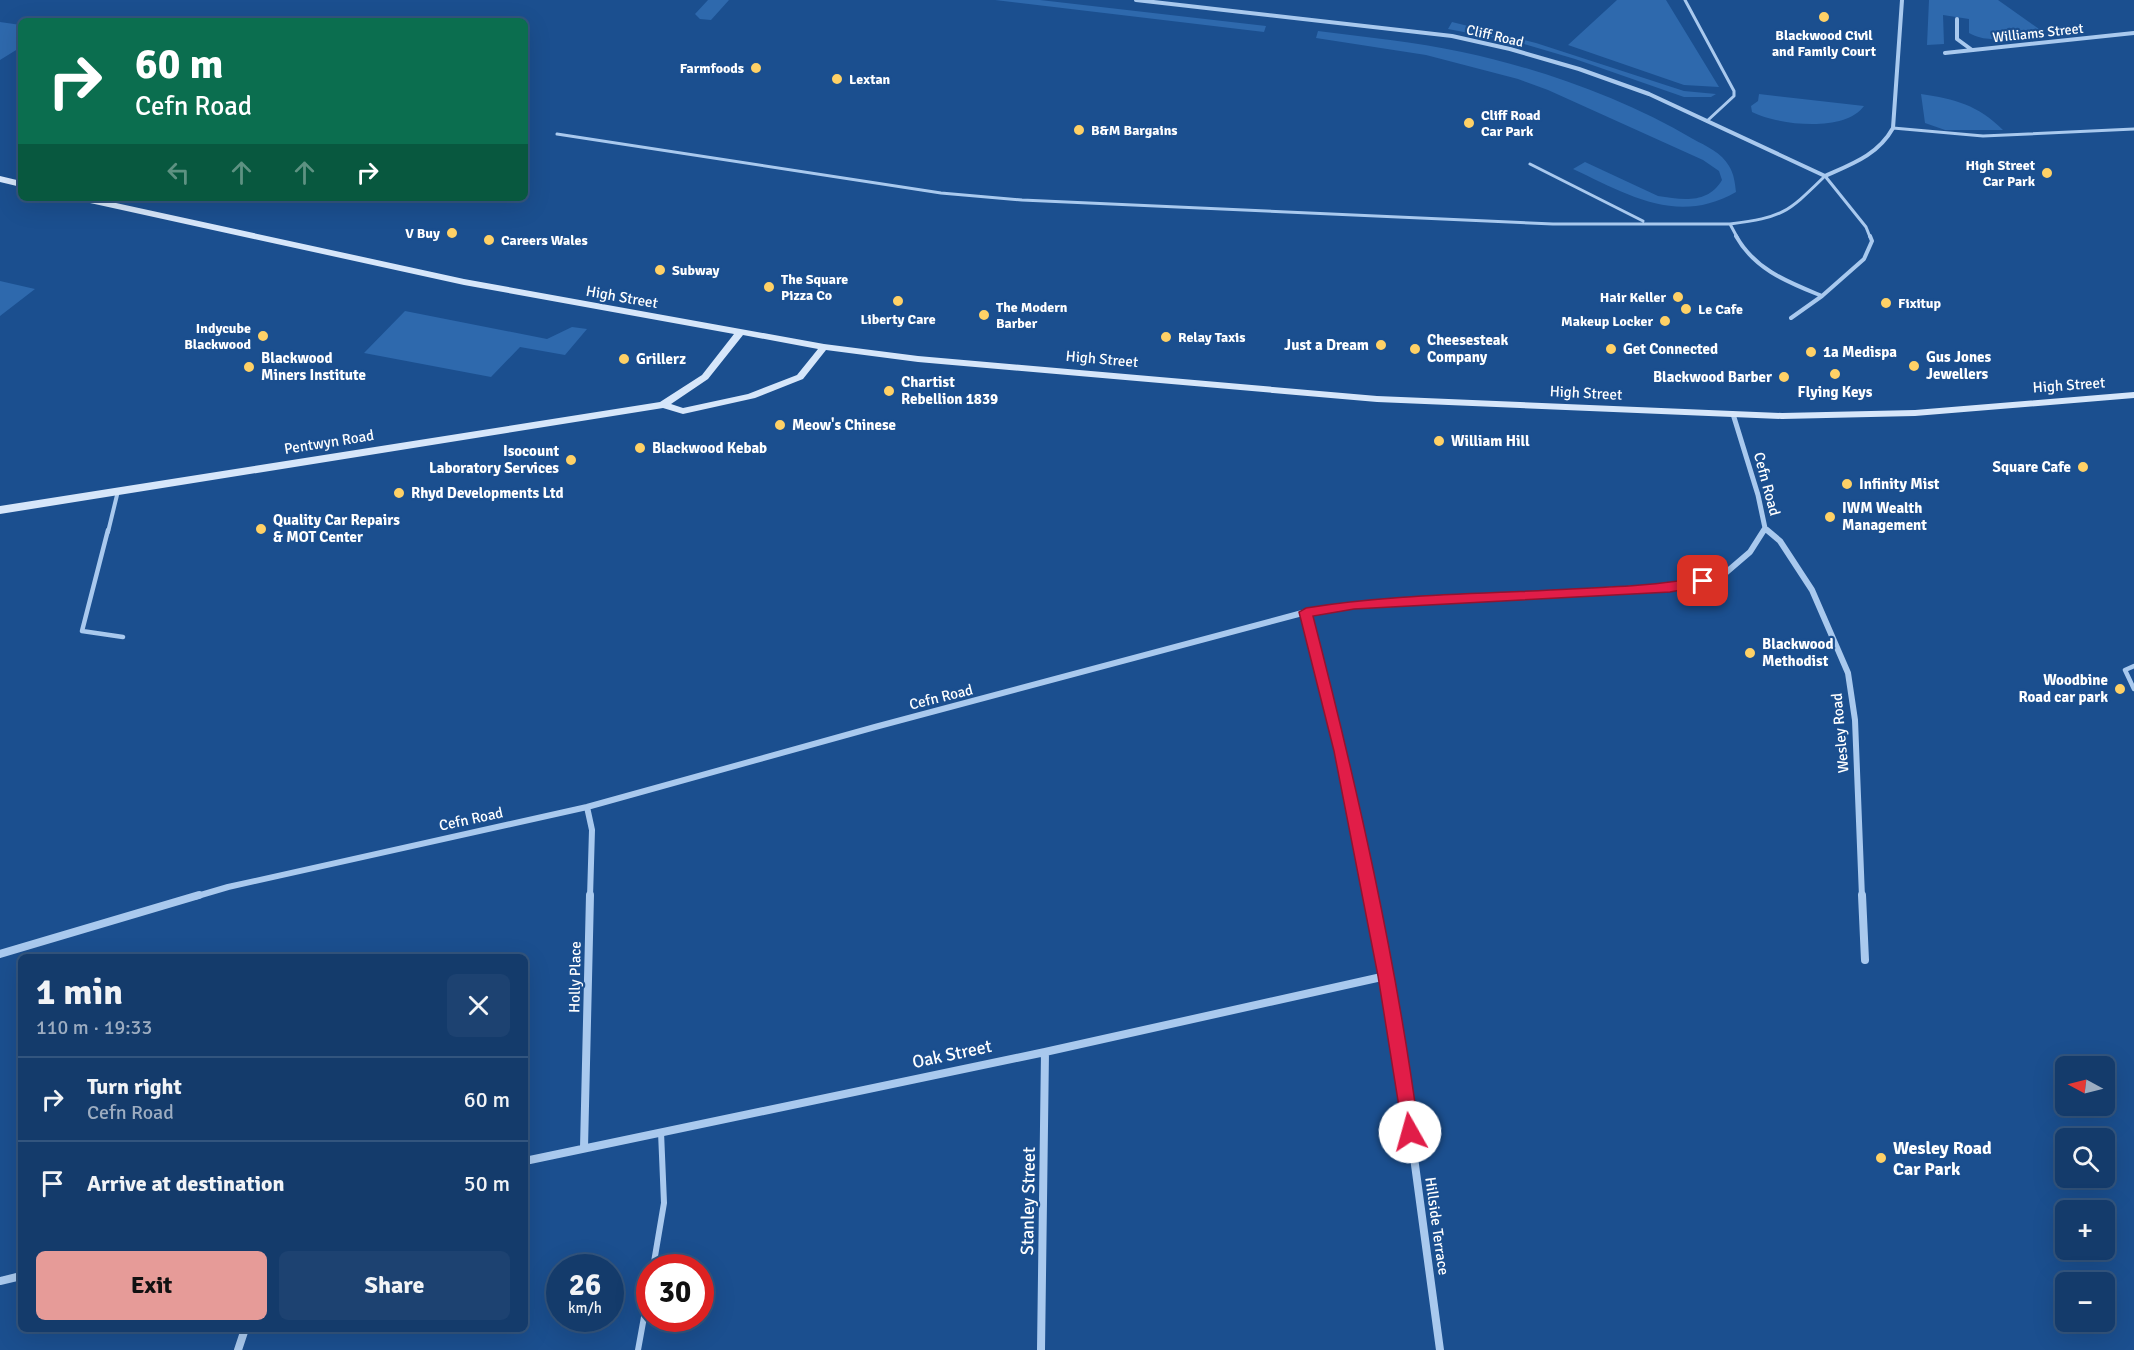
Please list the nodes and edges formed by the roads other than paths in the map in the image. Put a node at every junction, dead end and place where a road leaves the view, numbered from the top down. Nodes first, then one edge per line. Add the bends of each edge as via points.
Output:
1 (1136, 0) edge
2 (1685, 0) edge
3 (1902, 0) edge
4 (1957, 19) dead end
5 (2134, 33) edge
6 (1972, 50) junction
7 (1945, 53) dead end
8 (1707, 121) junction
9 (1893, 128) junction
10 (2134, 129) edge
11 (556, 134) dead end
12 (1530, 164) dead end
13 (1825, 176) junction
14 (0, 179) edge
15 (18, 183) edge
16 (95, 201) edge
17 (1646, 223) junction
18 (1730, 224) junction
19 (1822, 296) junction
20 (1791, 318) dead end
21 (740, 333) junction
22 (824, 347) junction
23 (2134, 395) edge
24 (663, 405) junction
25 (1733, 414) junction
26 (118, 491) junction
27 (0, 510) edge
28 (1765, 528) junction
29 (1306, 612) junction
30 (123, 638) dead end
31 (2134, 666) edge
32 (2134, 689) edge
33 (587, 807) junction
34 (0, 954) edge
35 (1865, 960) dead end
36 (1386, 976) junction
37 (1045, 1052) junction
38 (661, 1132) junction
39 (584, 1148) junction
40 (528, 1160) edge
41 (655, 1254) edge
42 (18, 1277) edge
43 (0, 1281) edge
44 (244, 1332) edge
45 (641, 1332) edge
46 (238, 1350) edge
47 (638, 1350) edge
48 (1041, 1350) edge
49 (1440, 1350) edge

1 - 8 street, Cliff Road via 1452,36 1580,69 1649,94
2 - 8 lane via 1734,91 1734,96
3 - 9 street
4 - 6 street via 1957,39
5 - 6 street, Williams Street
6 - 7 street, Williams Street
8 - 13 street, Cliff Road
9 - 10 lane via 1944,136 2019,137
9 - 13 street via 1876,152
11 - 17 lane via 941,193 1022,200 1553,224
12 - 17 lane
13 - 18 lane via 1782,214
13 - 19 lane via 1866,227 1872,242 1864,259
14 - 15 main road
16 - 21 main road, High Street via 464,282
17 - 18 lane
18 - 19 lane via 1756,265
19 - 20 lane
21 - 22 main road, High Street
21 - 24 main road, Pentwyn Road via 705,377
22 - 24 main road, Pentwyn Road via 800,377 751,396 683,411
22 - 25 main road, High Street via 918,359 1377,399
23 - 25 main road, High Street via 1916,413
24 - 26 main road, Pentwyn Road
25 - 28 street, Cefn Road
26 - 27 main road, Pentwyn Road
26 - 30 lane via 82,631
28 - 29 street, Cefn Road via 1750,552 1722,576 1679,586 1354,605
28 - 35 street, Wesley Road via 1780,541 1812,590 1848,673 1855,720
29 - 33 street, Cefn Road
29 - 36 street, Hillside Terrace via 1341,751
31 - 32 lane via 2125,670
33 - 34 street, Cefn Road via 228,887
33 - 39 street, Holly Place via 592,830
36 - 37 street, Oak Street
36 - 49 street, Hillside Terrace
37 - 38 street, Oak Street
37 - 48 street, Stanley Street
38 - 39 street, Oak Street
38 - 41 lane via 664,1203
39 - 40 street, Oak Street
42 - 43 street
44 - 46 street
45 - 47 lane

